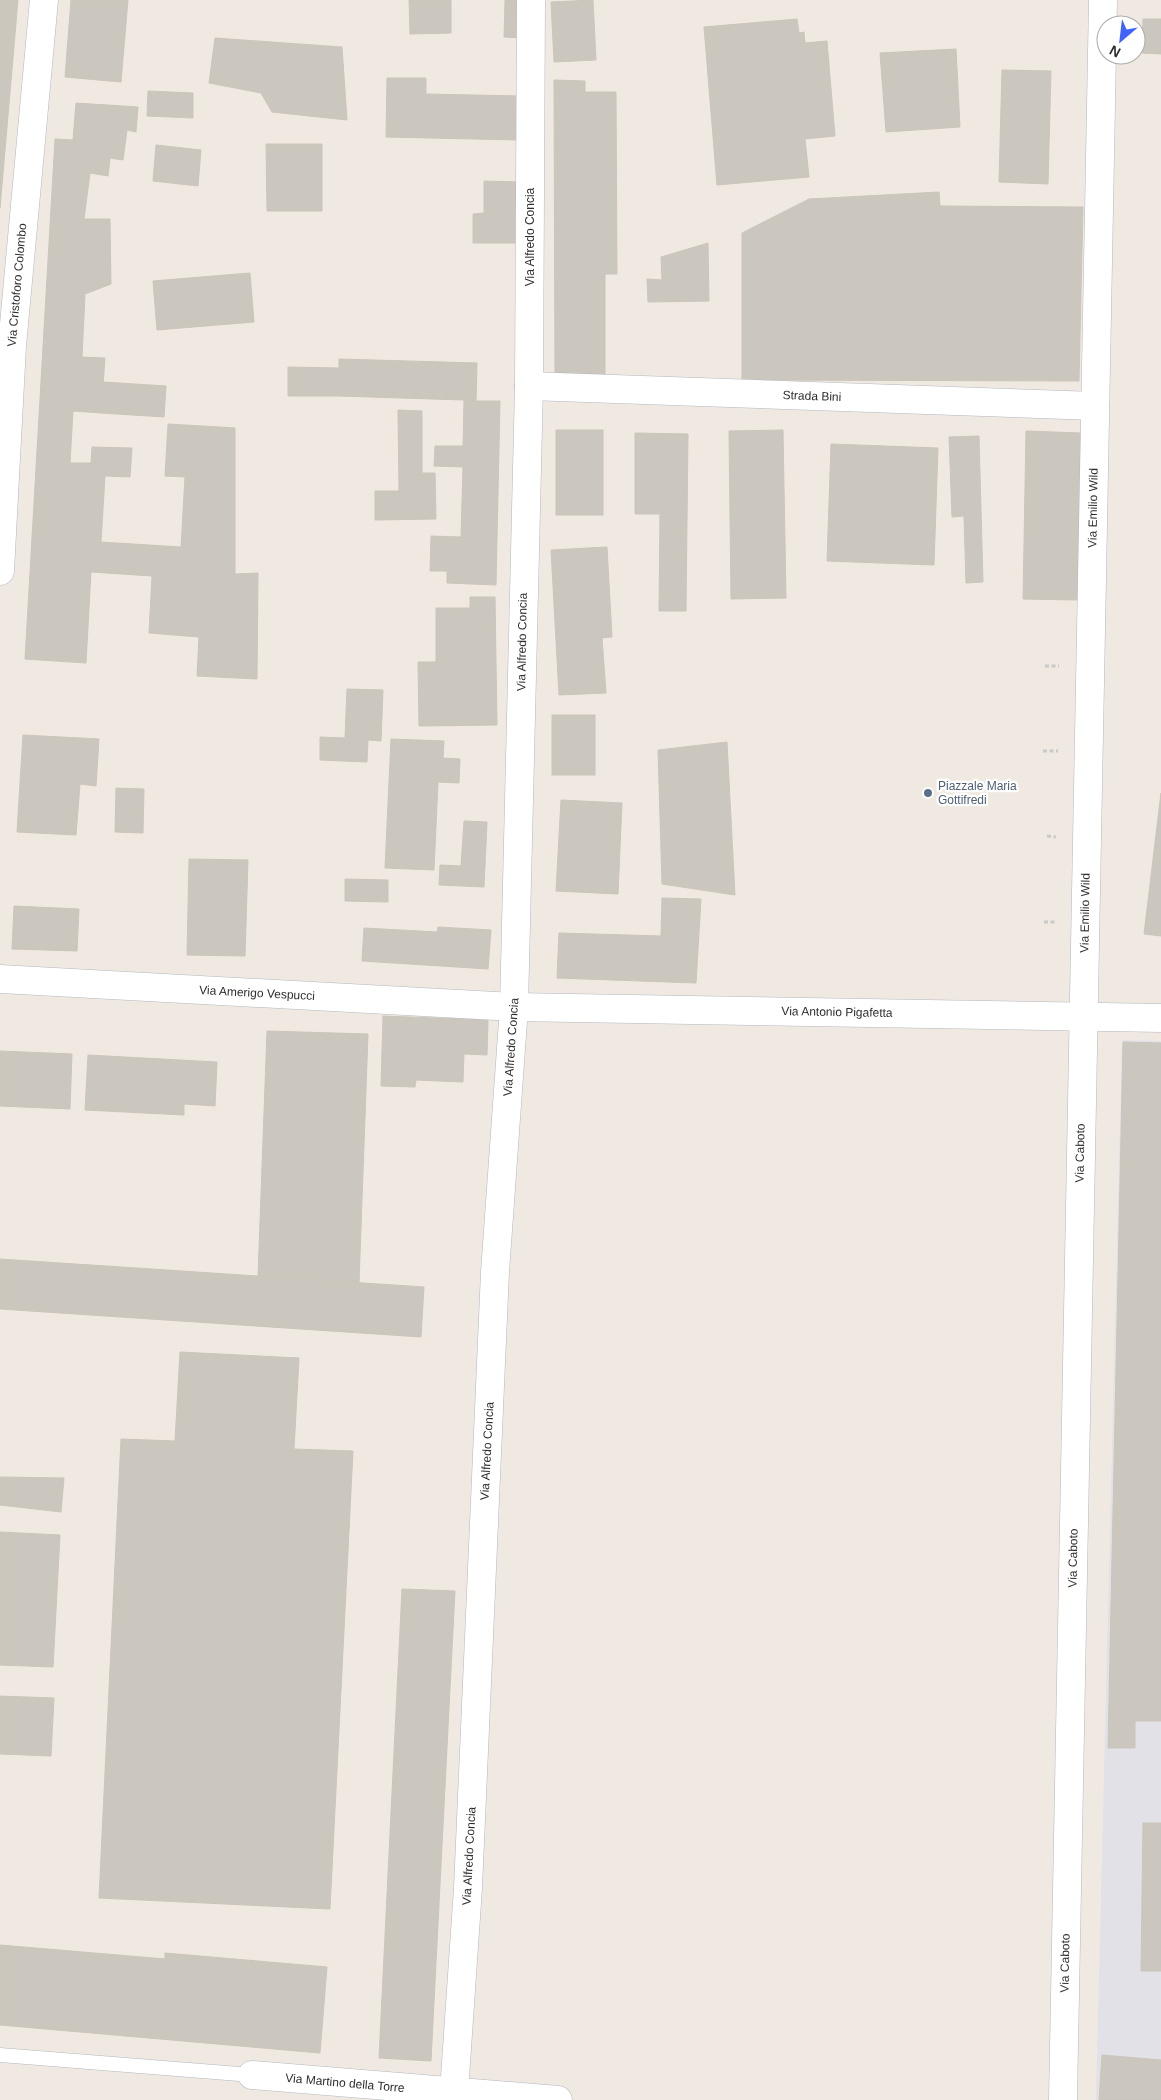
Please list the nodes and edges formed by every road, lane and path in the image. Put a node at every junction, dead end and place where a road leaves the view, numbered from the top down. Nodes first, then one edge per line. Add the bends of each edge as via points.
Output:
1 (44, 0) edge
2 (531, 0) edge
3 (1103, 0) edge
4 (528, 386) junction
5 (1095, 406) junction
6 (0, 571) edge
7 (0, 979) edge
8 (514, 1007) junction
9 (1083, 1016) junction
10 (1161, 1018) edge
11 (0, 2055) edge
12 (252, 2075) joint
13 (451, 2096) edge
14 (558, 2100) edge
15 (1063, 2100) edge

1 - 6 street, Via Cristoforo Colombo via 12,346
2 - 4 street, Via Alfredo Concia
3 - 5 street, Via Emilio Wild
4 - 5 street, Strada Bini
4 - 8 street, Via Alfredo Concia
5 - 9 street, Via Emilio Wild
7 - 8 street, Via Amerigo Vespucci
8 - 9 street, Via Antonio Pigafetta
8 - 13 street, Via Alfredo Concia via 496,1272 468,1888
9 - 10 street, Via Antonio Pigafetta
9 - 15 street, Via Caboto
11 - 12 lane
12 - 13 street, Via Martino della Torre
13 - 14 street, Via Martino della Torre

